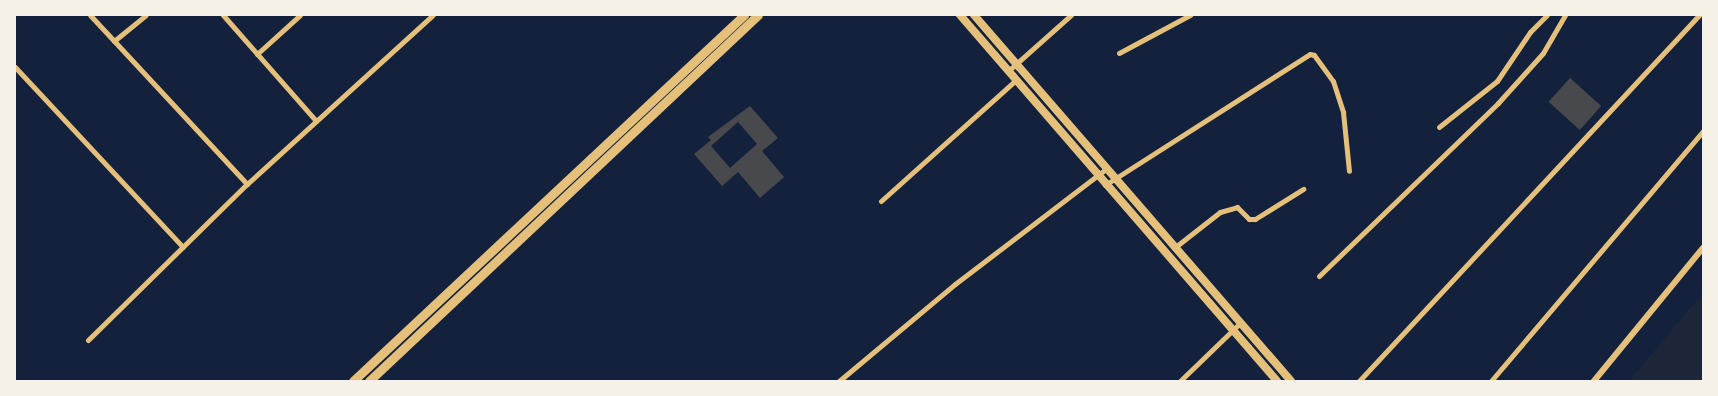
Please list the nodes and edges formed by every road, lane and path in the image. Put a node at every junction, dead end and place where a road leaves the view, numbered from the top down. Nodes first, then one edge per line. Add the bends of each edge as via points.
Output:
1 (90, 15) edge
2 (146, 15) edge
3 (223, 15) edge
4 (300, 15) edge
5 (433, 15) edge
6 (744, 15) edge
7 (758, 15) edge
8 (960, 15) edge
9 (974, 15) edge
10 (1071, 15) edge
11 (1190, 15) edge
12 (1547, 15) edge
13 (1566, 15) edge
14 (1700, 15) edge
15 (114, 41) junction
16 (1120, 53) dead end
17 (257, 54) junction
18 (1016, 64) junction
19 (15, 66) edge
20 (1008, 71) junction
21 (1016, 80) junction
22 (316, 121) junction
23 (1439, 127) dead end
24 (1703, 131) edge
25 (1106, 169) junction
26 (1349, 171) dead end
27 (1097, 176) junction
28 (1114, 178) junction
29 (247, 184) junction
30 (1104, 185) junction
31 (1303, 189) dead end
32 (881, 200) dead end
33 (183, 246) junction
34 (1174, 248) junction
35 (1703, 248) edge
36 (1319, 276) dead end
37 (1239, 324) junction
38 (1231, 331) junction
39 (88, 340) dead end
40 (353, 381) edge
41 (369, 381) edge
42 (839, 381) edge
43 (1180, 381) edge
44 (1277, 381) edge
45 (1290, 381) edge
46 (1359, 381) edge
47 (1491, 381) edge
48 (1594, 381) edge

1 - 15 street
2 - 15 street
3 - 17 street
4 - 17 street
5 - 22 street
6 - 40 main road
7 - 41 main road
8 - 20 main road
9 - 18 main road
10 - 18 street
11 - 16 street
12 - 23 street via 1530,32 1497,80
13 - 36 street via 1543,53 1498,103
14 - 46 street
15 - 29 street
17 - 22 street
18 - 20 street
18 - 25 main road
19 - 33 street
20 - 21 main road
21 - 27 main road
21 - 32 street
22 - 29 street
24 - 47 street
25 - 27 street
25 - 28 main road
26 - 28 street via 1343,112 1334,81 1310,54
27 - 30 main road
27 - 42 street via 955,284
28 - 30 street
28 - 34 main road
29 - 33 street
30 - 38 main road
31 - 34 street via 1255,219 1249,219 1237,207 1220,212
33 - 39 street
34 - 37 main road
35 - 48 street
37 - 38 street
37 - 45 main road
38 - 43 street
38 - 44 main road

